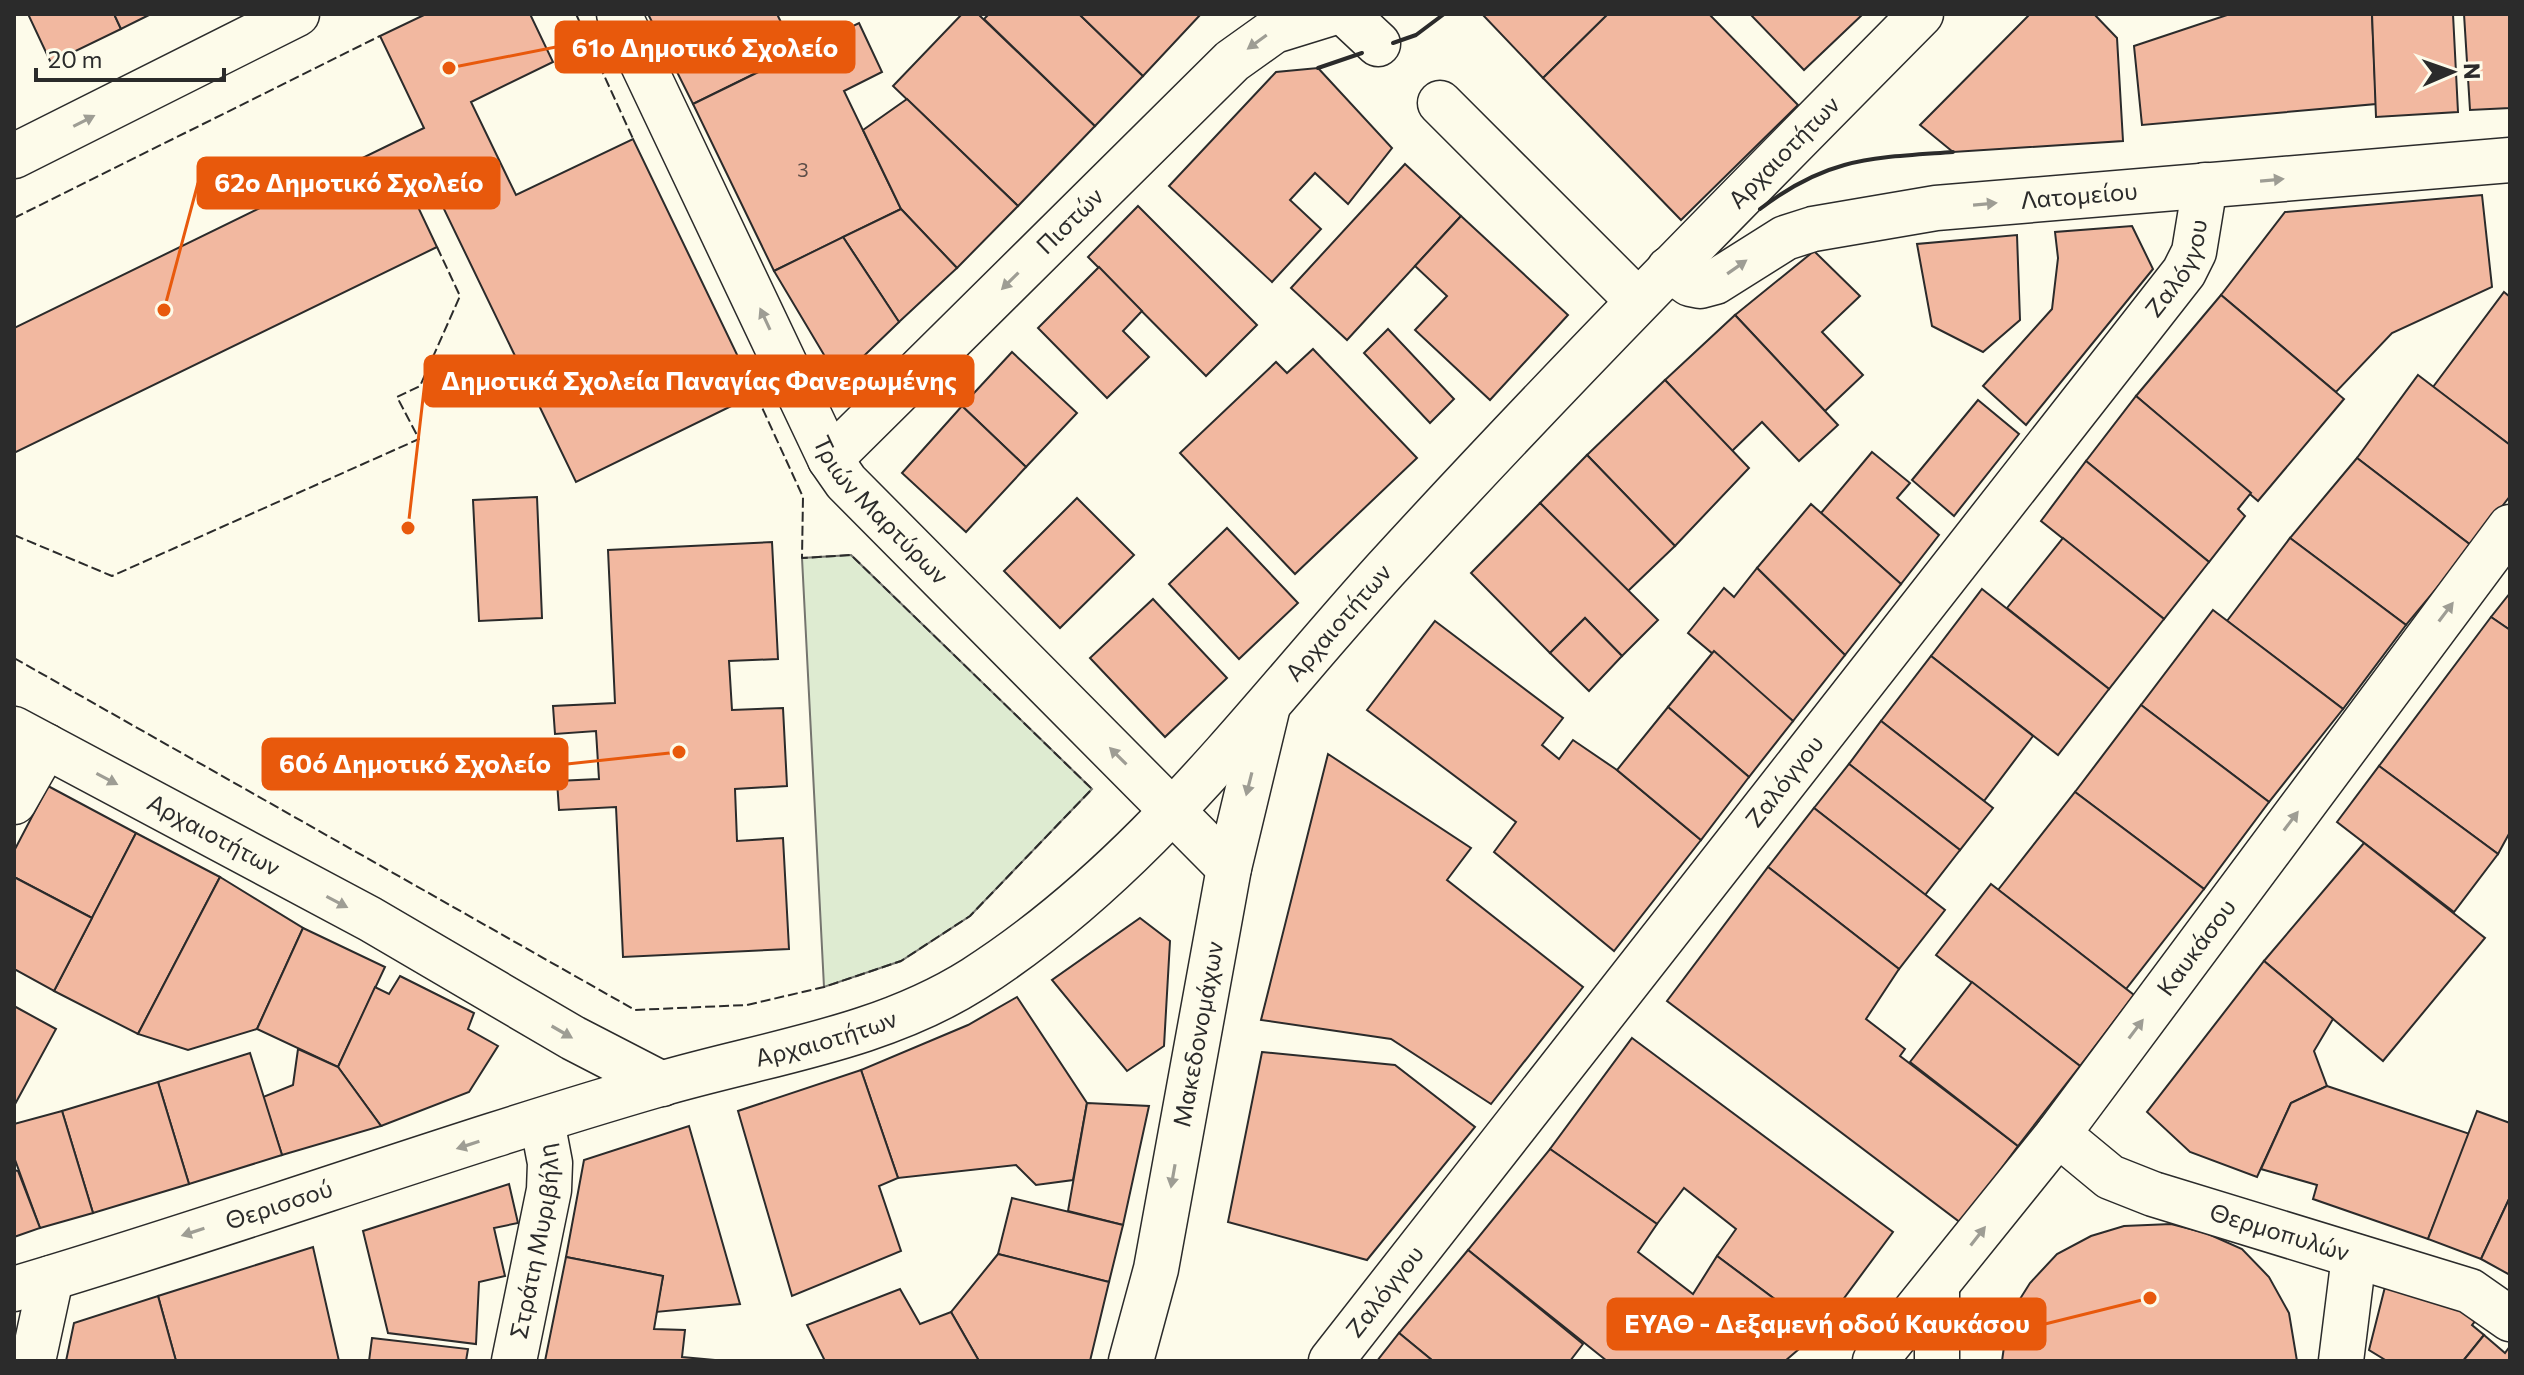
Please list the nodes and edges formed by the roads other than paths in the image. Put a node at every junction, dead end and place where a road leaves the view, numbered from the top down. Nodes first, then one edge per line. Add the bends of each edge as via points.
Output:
1 (297, 14) edge
2 (619, 14) edge
3 (1329, 14) edge
4 (1346, 14) edge
5 (1921, 14) edge
6 (1378, 44) dead end
7 (1440, 103) dead end
8 (14, 156) edge
9 (2510, 160) edge
10 (2205, 185) junction
11 (1669, 269) junction
12 (1638, 301) junction
13 (830, 459) junction
14 (2510, 527) edge
15 (1268, 708) junction
16 (30, 737) edge
17 (14, 802) edge
18 (1173, 811) junction
19 (1229, 868) junction
20 (662, 1084) junction
21 (542, 1121) junction
22 (2058, 1134) junction
23 (2354, 1256) junction
24 (32, 1283) edge
25 (1937, 1287) junction
26 (2510, 1319) edge
27 (33, 1361) edge
28 (514, 1361) edge
29 (1131, 1361) edge
30 (1331, 1361) edge
31 (1875, 1361) edge
32 (1937, 1361) edge
33 (2341, 1361) edge

8 -> 1 street
13 -> 2 street, Τριών Μαρτύρων
3 -> 13 street, Πιστών via 1274,31 1232,61
4 - 6 street
5 - 11 street, Αρχαιοτήτων
7 - 12 street
10 -> 9 street, Λατομείου
11 -> 10 street, Λατομείου via 1700,286 1715,282 1773,244 1813,229 1936,208
10 - 30 street, Ζαλόγγου via 2194,252 2184,272
11 - 12 street, Αρχαιοτήτων
12 - 15 street, Αρχαιοτήτων via 1382,574
18 -> 13 street, Τριών Μαρτύρων via 855,493
22 -> 14 street, Καυκάσου
15 - 18 street, Αρχαιοτήτων
15 -> 19 street, Μακεδονομάχων
16 - 17 street
16 -> 20 street, Αρχαιοτήτων via 370,919
18 - 19 street, Τριών Μαρτύρων
18 - 20 street, Αρχαιοτήτων via 1089,892 974,978 917,1011
19 -> 29 street, Μακεδονομάχων via 1156,1269
20 - 21 street, Αρχαιοτήτων
21 -> 24 street, Θερισσού
21 - 28 street, Στράτη Μυριβήλη via 549,1190
22 - 23 street, Θερμοπυλών via 2110,1177
25 -> 22 street, Καυκάσου
23 - 26 street, Θερμοπυλών via 2470,1291
23 - 33 street
24 - 27 street
25 - 31 street, Καυκάσου
25 - 32 street

